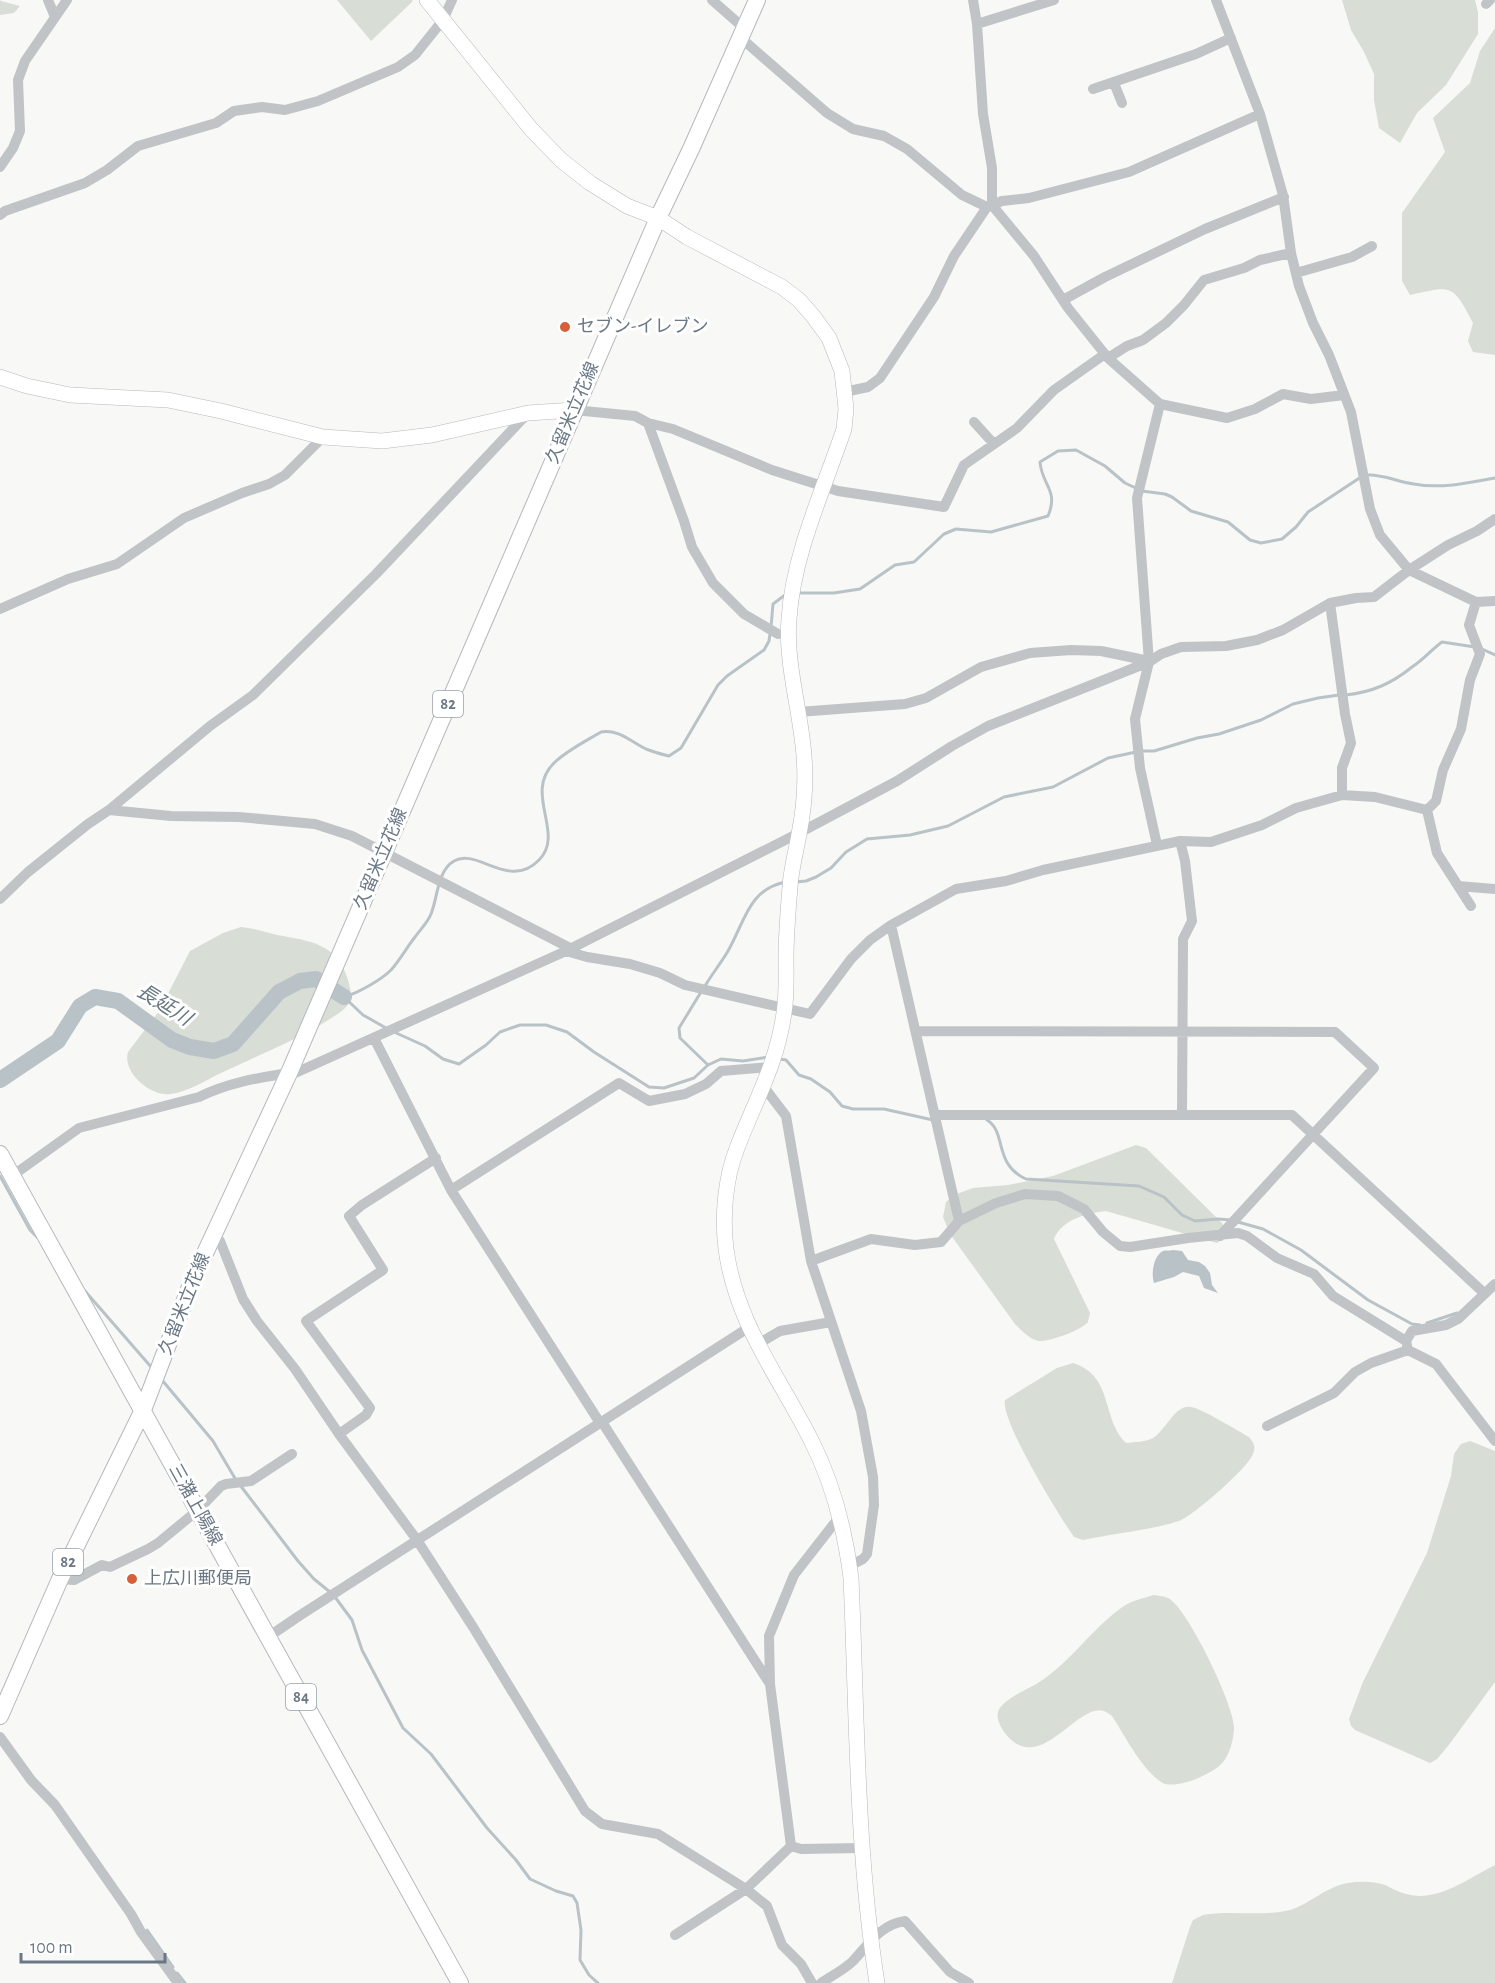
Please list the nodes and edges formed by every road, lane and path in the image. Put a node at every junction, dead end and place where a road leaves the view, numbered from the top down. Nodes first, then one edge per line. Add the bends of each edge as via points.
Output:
1 (48, 0) edge
2 (67, 0) edge
3 (427, 0) edge
4 (452, 0) edge
5 (712, 0) edge
6 (757, 0) edge
7 (973, 0) edge
8 (1054, 0) edge
9 (1216, 0) edge
10 (55, 16) junction
11 (443, 20) junction
12 (977, 24) junction
13 (743, 33) junction
14 (1231, 38) junction
15 (1114, 83) junction
16 (1093, 89) dead end
17 (1122, 103) dead end
18 (1260, 114) junction
19 (0, 167) edge
20 (1284, 197) junction
21 (990, 206) junction
22 (0, 215) edge
23 (658, 218) junction
24 (1372, 246) dead end
25 (1291, 252) junction
26 (1296, 273) junction
27 (1063, 300) junction
28 (1106, 356) junction
29 (0, 377) edge
30 (844, 392) junction
31 (1344, 395) junction
32 (1160, 404) junction
33 (574, 410) junction
34 (528, 413) junction
35 (974, 422) dead end
36 (648, 423) junction
37 (323, 437) junction
38 (994, 444) junction
39 (825, 487) junction
40 (1495, 519) edge
41 (1410, 570) junction
42 (1495, 601) edge
43 (1476, 602) junction
44 (1330, 603) junction
45 (0, 609) edge
46 (778, 634) dead end
47 (1149, 662) junction
48 (798, 712) junction
49 (1342, 795) junction
50 (109, 810) junction
51 (1427, 810) junction
52 (800, 833) junction
53 (1180, 841) junction
54 (1157, 845) junction
55 (384, 853) junction
56 (1458, 886) junction
57 (1495, 889) edge
58 (0, 899) edge
59 (1471, 906) dead end
60 (891, 925) junction
61 (568, 949) junction
62 (785, 1009) junction
63 (916, 1031) junction
64 (1181, 1031) junction
65 (374, 1038) junction
66 (773, 1061) junction
67 (288, 1073) junction
68 (764, 1087) junction
69 (934, 1115) junction
70 (1182, 1115) junction
71 (1313, 1134) junction
72 (0, 1154) edge
73 (436, 1158) junction
74 (12, 1176) junction
75 (451, 1190) junction
76 (959, 1221) junction
77 (213, 1233) junction
78 (1220, 1236) junction
79 (811, 1261) junction
80 (1495, 1284) edge
81 (1484, 1293) junction
82 (831, 1322) junction
83 (748, 1328) junction
84 (758, 1344) junction
85 (1407, 1345) junction
86 (143, 1410) junction
87 (601, 1423) junction
88 (1267, 1426) dead end
89 (339, 1434) junction
90 (1495, 1441) edge
91 (292, 1454) dead end
92 (198, 1510) junction
93 (840, 1516) junction
94 (417, 1540) junction
95 (849, 1566) junction
96 (60, 1579) junction
97 (268, 1637) junction
98 (770, 1684) junction
99 (0, 1716) edge
100 (0, 1737) edge
101 (791, 1846) junction
102 (861, 1848) junction
103 (746, 1889) junction
104 (675, 1935) dead end
105 (870, 1940) junction
106 (178, 1983) edge
107 (460, 1983) edge
108 (812, 1983) edge
109 (821, 1983) edge
110 (877, 1983) edge
111 (969, 1983) edge

1 - 10 street
2 - 10 street
3 - 11 street
4 - 11 street
5 - 13 street
6 - 13 main road, 久留米立花線 / 82
7 - 12 street
8 - 12 street
9 - 14 street
10 - 19 street via 25,61 18,80 20,131
11 - 22 street via 415,55 398,67 318,101 285,110 262,107 234,111 216,123 138,146 85,183
11 - 23 street via 561,160 627,206
12 - 21 street via 983,114 992,168
13 - 21 street via 827,113 854,129 884,136 907,148 962,195
13 - 23 main road, 久留米立花線 / 82
14 - 15 street
14 - 18 street
15 - 16 street
15 - 17 street
18 - 20 street
18 - 21 street via 1129,172
20 - 25 street
20 - 27 street via 1205,229
21 - 27 street via 1034,255
21 - 30 street via 954,256 934,297 880,378 868,387
23 - 30 street via 799,300 829,338 842,371
23 - 33 main road, 久留米立花線 / 82
24 - 26 street via 1352,257
25 - 26 street
25 - 28 street via 1204,280 1166,323 1143,340
26 - 31 street
27 - 28 street
28 - 32 street
28 - 38 street via 1054,390 1017,428
29 - 37 street via 70,395 178,402
30 - 39 street via 844,429
31 - 32 street via 1311,399 1283,394 1227,418
31 - 41 street via 1351,412 1370,509 1380,535
32 - 47 street via 1137,498
33 - 34 street
33 - 36 street via 635,416
33 - 55 main road, 久留米立花線 / 82
34 - 37 street via 402,439
34 - 50 street via 253,695
35 - 38 street
36 - 39 street
36 - 46 street via 692,547 713,583 744,614
37 - 45 street via 285,475 269,484 184,518 117,564 68,579
38 - 39 street via 964,465 944,507
39 - 48 street via 798,562 788,620
40 - 41 street
41 - 43 street
41 - 44 street via 1374,597
42 - 43 street
43 - 51 street via 1469,625 1480,654 1470,680 1461,729 1443,770 1436,801
44 - 47 street via 1257,640 1226,646 1180,647
44 - 49 street via 1351,743 1342,768
47 - 48 street via 1101,651 1030,653 981,667 926,698 905,704
47 - 52 street via 988,726
47 - 54 street via 1135,719 1140,768
48 - 52 street via 804,755
49 - 51 street via 1375,797
49 - 53 street via 1296,808 1262,825 1212,842
50 - 55 street via 315,824 352,836
50 - 58 street via 28,872
51 - 56 street via 1437,853
52 - 61 street
52 - 62 street via 786,926
53 - 54 street
53 - 64 street via 1192,921 1183,939
54 - 60 street via 1006,882 956,889
55 - 61 street
55 - 67 main road, 久留米立花線 / 82
56 - 57 street
56 - 59 street
60 - 62 street via 851,959 810,1014
60 - 63 street
61 - 62 street
61 - 65 street
62 - 66 street
63 - 64 street
63 - 69 street
64 - 70 street
64 - 71 street via 1335,1032 1374,1068
65 - 67 street
65 - 73 street
66 - 68 street
66 - 75 street via 721,1071 685,1094 649,1101 619,1083
67 - 74 street via 240,1082 199,1097 79,1128
67 - 77 main road, 久留米立花線 / 82
68 - 79 street via 786,1116
68 - 83 street via 735,1151 724,1207 734,1289
69 - 70 street
69 - 76 street
70 - 71 street via 1293,1115
71 - 78 street
71 - 81 street
72 - 74 main road, 三潴上陽線 / 84
73 - 75 street
73 - 89 street via 349,1216 383,1270 306,1321 370,1408
74 - 86 main road, 三潴上陽線 / 84
75 - 87 street
76 - 78 street via 1025,1194 1058,1196 1084,1209 1120,1246
76 - 79 street via 941,1242 915,1245 871,1239
77 - 86 main road, 久留米立花線 / 82
77 - 89 street via 220,1241 243,1299
78 - 85 street via 1246,1236 1277,1258 1314,1274 1333,1296
79 - 82 street
80 - 81 street
81 - 85 street via 1458,1319 1412,1331
82 - 84 street via 780,1331
82 - 95 street via 861,1411 873,1477 874,1505 867,1554
83 - 84 street
83 - 87 street
84 - 93 street via 812,1442
85 - 88 street via 1355,1372 1334,1393
85 - 90 street via 1436,1364
86 - 92 main road, 三潴上陽線 / 84
86 - 96 main road, 久留米立花線 / 82
87 - 94 street
87 - 98 street
89 - 94 street
91 - 92 street via 251,1481 221,1486
92 - 96 street via 148,1549 110,1567 102,1565 74,1580
92 - 97 main road, 三潴上陽線 / 84
93 - 95 street
93 - 98 street via 794,1575 769,1636
94 - 97 street
94 - 103 street via 585,1811 602,1824 658,1834
95 - 102 street
96 - 99 main road, 久留米立花線 / 82
97 - 107 main road, 三潴上陽線 / 84
98 - 101 street
100 - 106 street via 62,1814
101 - 102 street
101 - 103 street
102 - 105 street
103 - 104 street
103 - 108 street via 767,1906 782,1945 801,1964
105 - 109 street via 851,1962
105 - 110 street
105 - 111 street via 894,1922 905,1921 950,1972

